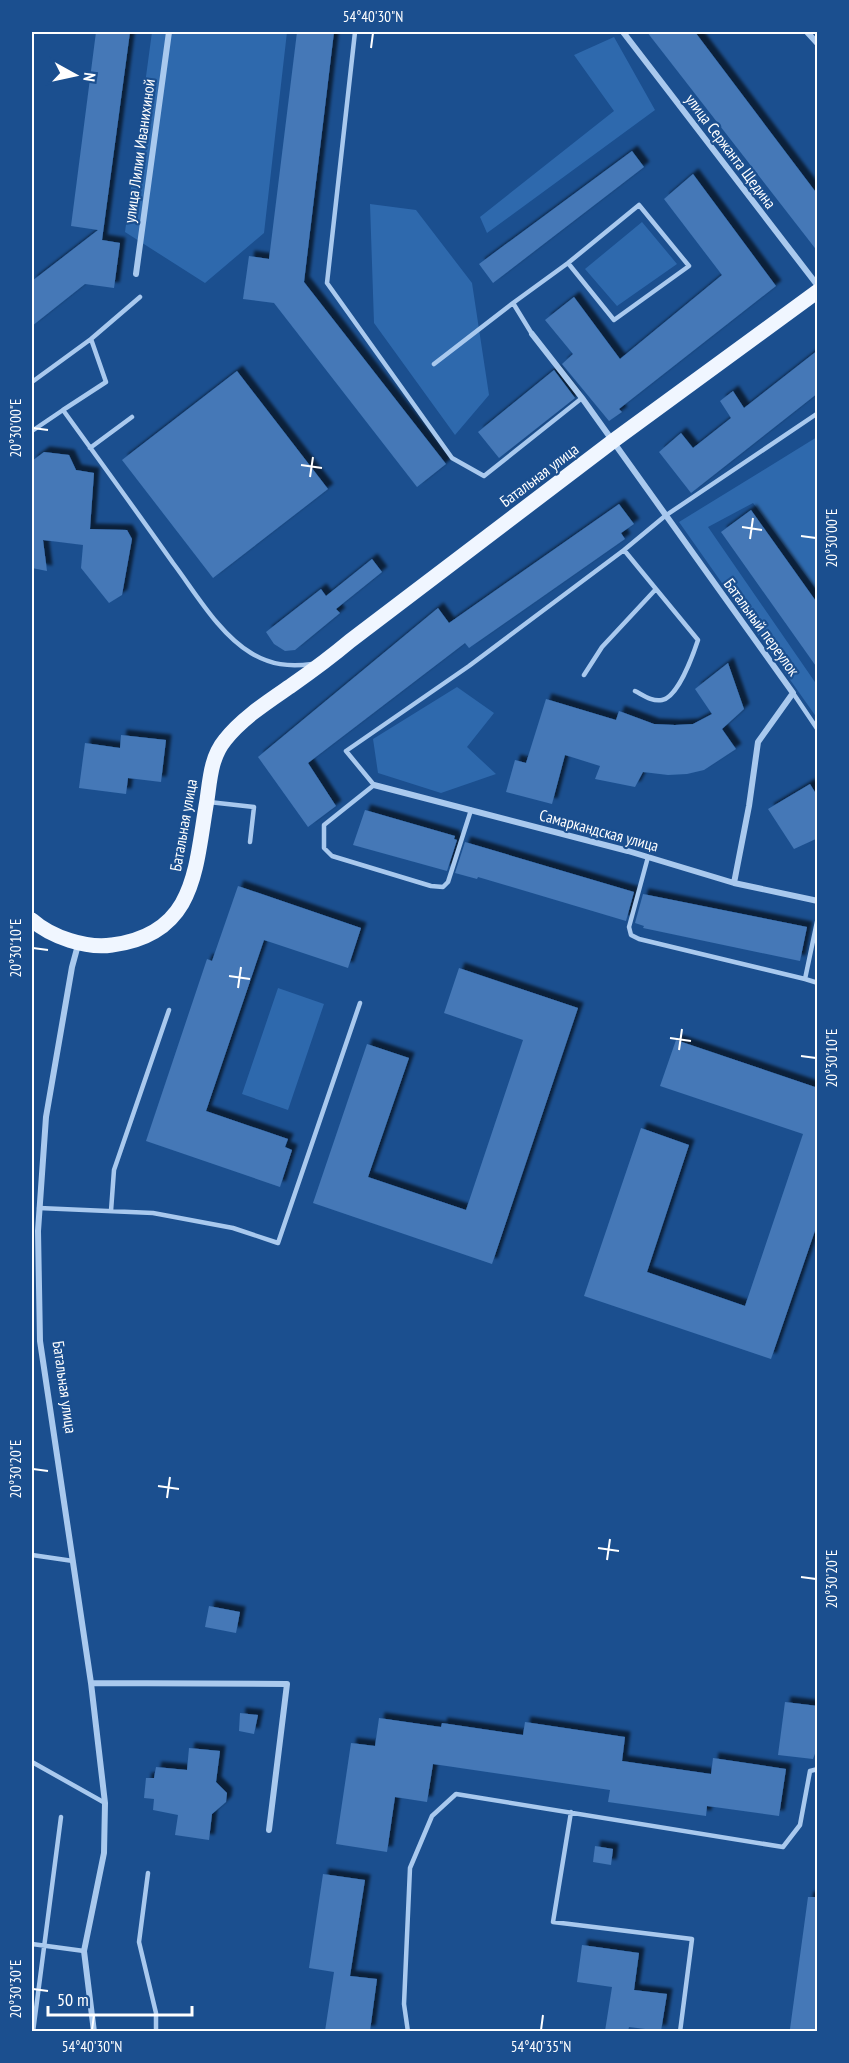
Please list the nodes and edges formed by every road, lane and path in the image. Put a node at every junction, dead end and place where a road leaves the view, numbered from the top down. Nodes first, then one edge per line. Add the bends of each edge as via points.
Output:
1 (169, 32) edge
2 (355, 32) edge
3 (623, 32) edge
4 (807, 32) edge
5 (818, 44) edge
6 (568, 263) junction
7 (136, 274) dead end
8 (818, 286) edge
9 (818, 291) edge
10 (140, 297) dead end
11 (513, 303) junction
12 (532, 334) joint
13 (91, 339) junction
14 (434, 364) dead end
15 (32, 382) edge
16 (582, 398) junction
17 (63, 410) junction
18 (818, 413) edge
19 (132, 417) dead end
20 (32, 431) edge
21 (613, 441) junction
22 (90, 448) junction
23 (666, 516) junction
24 (624, 550) junction
25 (656, 589) junction
26 (324, 663) junction
27 (584, 675) dead end
28 (635, 691) dead end
29 (793, 693) junction
30 (818, 730) edge
31 (374, 785) junction
32 (206, 801) junction
33 (471, 810) junction
34 (250, 842) dead end
35 (648, 856) junction
36 (734, 883) junction
37 (818, 901) edge
38 (818, 917) edge
39 (32, 920) edge
40 (79, 942) junction
41 (806, 979) junction
42 (818, 983) edge
43 (360, 1003) dead end
44 (169, 1010) dead end
45 (39, 1208) junction
46 (111, 1210) junction
47 (35, 1247) edge
48 (32, 1554) edge
49 (73, 1561) junction
50 (92, 1683) junction
51 (32, 1762) edge
52 (818, 1769) edge
53 (105, 1803) junction
54 (571, 1812) junction
55 (61, 1817) dead end
56 (269, 1830) dead end
57 (148, 1873) dead end
58 (32, 1944) edge
59 (44, 1945) junction
60 (84, 1951) junction
61 (33, 2031) edge
62 (94, 2031) edge
63 (156, 2031) edge
64 (408, 2031) edge
65 (680, 2031) edge

1 - 7 street, улица Лилии Иванихиной
2 - 16 lane via 327,283 452,458 484,477
3 - 8 street, улица Сержанта Щедина
4 - 5 street
6 - 6 lane via 614,320 689,266 639,205
6 - 11 lane
9 - 21 main road, Батальная улица
10 - 13 lane
11 - 12 lane
11 - 14 lane
12 - 16 street, Батальный переулок
13 - 15 lane
13 - 17 lane via 106,382
16 - 21 street, Батальный переулок
17 - 20 lane
17 - 22 lane
18 - 23 lane
19 - 22 lane
21 - 23 street, Батальный переулок
21 - 26 main road, Батальная улица
22 - 26 lane via 218,622 249,652 275,664
23 - 24 lane
23 - 29 street, Батальный переулок
24 - 25 lane
24 - 31 lane via 469,666 346,751
25 - 27 lane via 602,648
25 - 28 lane via 698,640 693,658 674,692 664,700 653,700
26 - 32 main road, Батальная улица via 265,704 224,741 210,772
29 - 30 lane
29 - 36 street, Батальный переулок via 758,742
31 - 33 street, Самаркандская улица
31 - 33 lane via 324,825 324,848 332,856 431,886 443,887 448,882
32 - 34 lane via 255,807
32 - 40 main road, Батальная улица via 195,874 183,901 165,925 133,942 106,946
33 - 35 street, Самаркандская улица
35 - 36 street, Самаркандская улица
35 - 41 lane via 629,927 631,935
36 - 37 street, Самаркандская улица
38 - 41 lane
39 - 40 main road
40 - 45 street, Батальная улица via 46,1117
41 - 42 lane
43 - 46 lane via 278,1243 194,1220
44 - 46 lane via 114,1170
45 - 46 lane
45 - 47 street, Батальная улица
47 - 49 street, Батальная улица via 40,1341
48 - 49 lane
49 - 50 street, Батальная улица
50 - 53 street, Батальная улица
50 - 56 street via 287,1684
51 - 53 lane
52 - 54 lane via 810,1772 800,1825 783,1847
53 - 60 street, Батальная улица via 104,1853
54 - 64 lane via 456,1794 432,1816 410,1868 404,2004
54 - 65 lane via 553,1922 692,1940
55 - 59 lane
57 - 63 lane via 138,1942 156,2013
58 - 59 lane
59 - 60 lane
59 - 61 lane
60 - 62 street, Батальная улица

